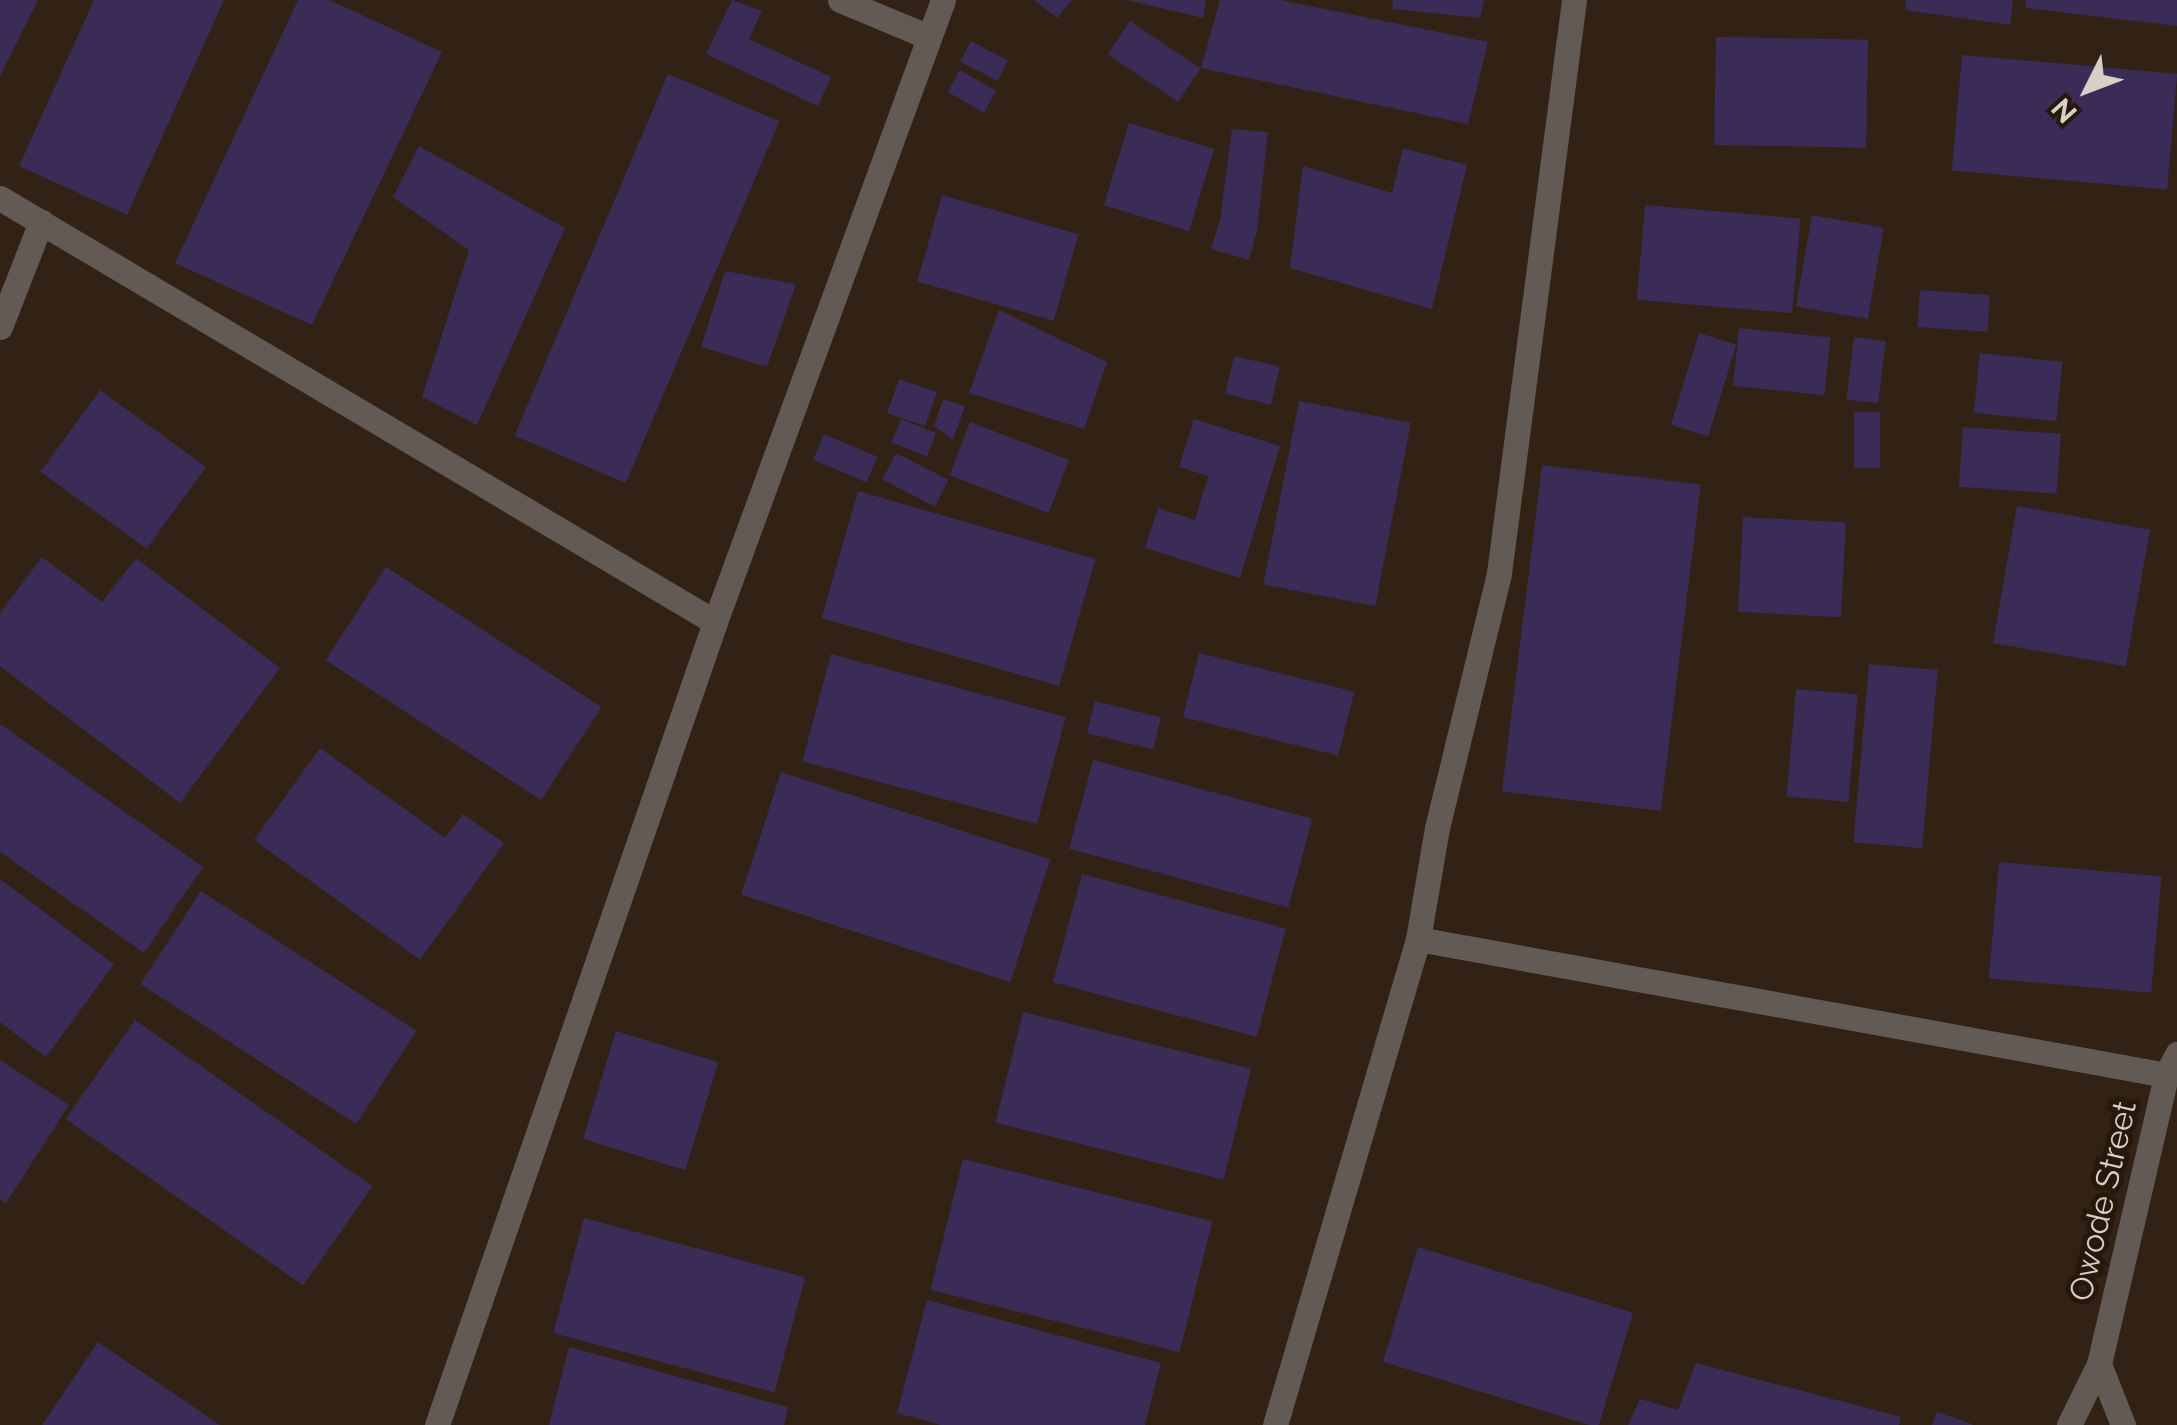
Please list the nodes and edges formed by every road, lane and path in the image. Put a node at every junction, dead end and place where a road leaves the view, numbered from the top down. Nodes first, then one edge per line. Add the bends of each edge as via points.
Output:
1 (840, 0) edge
2 (942, 0) edge
3 (1574, 0) edge
4 (929, 37) junction
5 (0, 198) edge
6 (40, 222) junction
7 (0, 327) edge
8 (714, 622) junction
9 (1418, 938) junction
10 (2171, 1064) edge
11 (2099, 1364) junction
12 (436, 1425) edge
13 (1276, 1425) edge
14 (2069, 1425) edge
15 (2124, 1425) edge

1 - 4 street
2 - 4 street
3 - 9 street via 1500,573 1437,828
4 - 8 street
5 - 6 street
6 - 7 street
6 - 8 street
8 - 12 street
9 - 10 street
9 - 13 street
10 - 11 street, Owode Street
11 - 14 street, Owode Street
11 - 15 street

